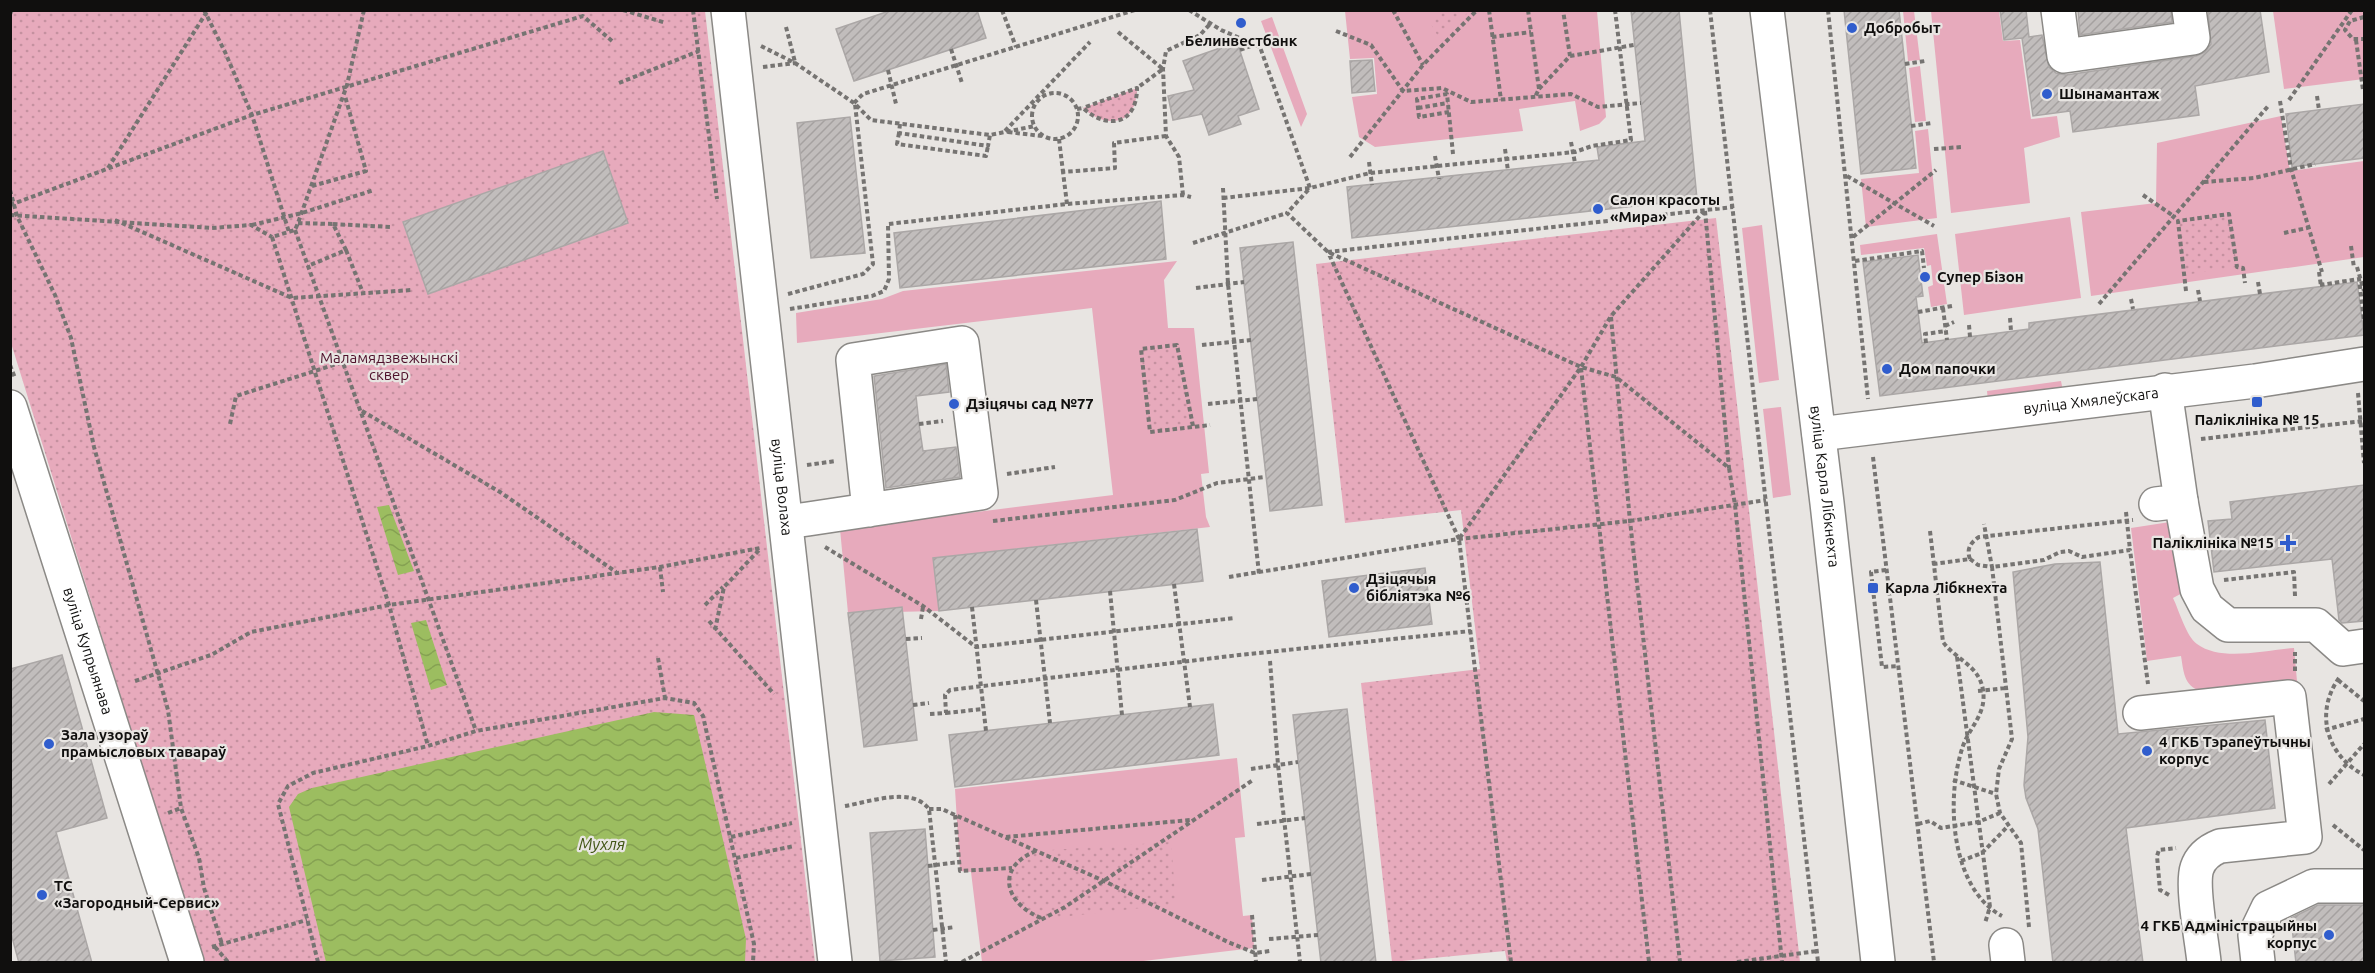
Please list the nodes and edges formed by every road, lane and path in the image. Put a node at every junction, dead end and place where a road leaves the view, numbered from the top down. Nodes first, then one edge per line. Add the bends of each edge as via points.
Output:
1 (364, 10) edge
2 (623, 10) edge
3 (728, 10) edge
4 (1002, 10) edge
5 (1135, 10) edge
6 (1189, 10) edge
7 (1393, 10) edge
8 (1477, 10) edge
9 (1489, 10) edge
10 (1528, 10) edge
11 (1563, 10) edge
12 (1614, 10) edge
13 (1710, 10) edge
14 (1767, 10) edge
15 (1828, 10) edge
16 (2058, 10) edge
17 (2189, 10) edge
18 (2352, 10) edge
19 (206, 12) edge
20 (1472, 13) edge
21 (2364, 17) edge
22 (666, 23) dead end
23 (1211, 23) junction
24 (786, 27) dead end
25 (1336, 31) dead end
26 (1118, 32) dead end
27 (1531, 32) junction
28 (1492, 37) junction
29 (2364, 39) edge
30 (2356, 40) junction
31 (612, 41) dead end
32 (1090, 42) dead end
33 (755, 43) dead end
34 (1256, 44) junction
35 (1634, 45) dead end
36 (1016, 47) junction
37 (1619, 47) junction
38 (951, 49) dead end
39 (1240, 50) dead end
40 (699, 51) dead end
41 (1570, 56) junction
42 (1925, 61) dead end
43 (795, 63) junction
44 (1905, 64) dead end
45 (956, 65) junction
46 (1423, 65) junction
47 (756, 68) dead end
48 (1162, 69) junction
49 (888, 70) dead end
50 (962, 82) dead end
51 (619, 83) dead end
52 (347, 85) junction
53 (891, 85) junction
54 (1137, 88) junction
55 (1539, 89) junction
56 (2363, 90) dead end
57 (1403, 91) junction
58 (344, 94) junction
59 (2317, 96) dead end
60 (1535, 97) junction
61 (1501, 100) junction
62 (2289, 100) dead end
63 (2280, 101) dead end
64 (855, 103) junction
65 (1448, 103) junction
66 (1641, 103) dead end
67 (896, 104) dead end
68 (1626, 105) junction
69 (2270, 105) dead end
70 (1083, 108) junction
71 (1418, 108) junction
72 (1077, 109) junction
73 (2319, 110) dead end
74 (1449, 112) junction
75 (252, 115) junction
76 (1932, 123) dead end
77 (900, 124) junction
78 (1035, 126) junction
79 (1911, 126) dead end
80 (1005, 132) junction
81 (899, 133) junction
82 (990, 135) junction
83 (1166, 136) junction
84 (1045, 137) junction
85 (1059, 139) junction
86 (1571, 142) dead end
87 (988, 146) junction
88 (1962, 147) dead end
89 (1505, 149) dead end
90 (1934, 149) dead end
91 (1575, 152) junction
92 (1453, 154) dead end
93 (1435, 156) dead end
94 (1350, 157) dead end
95 (1506, 159) junction
96 (1369, 162) dead end
97 (1575, 163) dead end
98 (2315, 164) dead end
99 (1436, 166) junction
100 (108, 169) junction
101 (2291, 169) junction
102 (1936, 170) dead end
103 (1508, 171) dead end
104 (1063, 172) junction
105 (1370, 173) junction
106 (1846, 176) junction
107 (1439, 178) dead end
108 (2204, 182) junction
109 (1372, 185) dead end
110 (312, 186) junction
111 (1223, 188) dead end
112 (1310, 188) junction
113 (10, 190) edge
114 (374, 190) dead end
115 (1183, 195) junction
116 (2143, 195) dead end
117 (1191, 196) dead end
118 (1223, 198) junction
119 (1895, 203) junction
120 (1066, 204) junction
121 (12, 205) edge
122 (1733, 207) junction
123 (1705, 210) junction
124 (302, 213) junction
125 (1287, 213) junction
126 (10, 215) edge
127 (17, 216) junction
128 (285, 217) junction
129 (2174, 217) junction
130 (116, 220) junction
131 (2178, 221) junction
132 (298, 223) junction
133 (333, 224) junction
134 (251, 225) junction
135 (1934, 226) dead end
136 (390, 227) dead end
137 (2307, 228) junction
138 (295, 230) junction
139 (289, 232) junction
140 (1225, 233) junction
141 (2284, 233) dead end
142 (272, 237) junction
143 (1853, 237) junction
144 (1192, 243) dead end
145 (2351, 246) dead end
146 (346, 250) junction
147 (1328, 252) junction
148 (1855, 261) junction
149 (308, 266) junction
150 (1924, 268) dead end
151 (2359, 279) junction
152 (1244, 282) dead end
153 (2258, 282) dead end
154 (2245, 283) dead end
155 (1228, 284) junction
156 (1197, 288) dead end
157 (412, 290) dead end
158 (2198, 290) dead end
159 (2186, 291) dead end
160 (2364, 291) edge
161 (363, 293) junction
162 (2260, 294) dead end
163 (785, 295) dead end
164 (319, 296) junction
165 (292, 298) junction
166 (2131, 299) dead end
167 (2200, 301) dead end
168 (2099, 304) dead end
169 (1952, 306) dead end
170 (1943, 308) junction
171 (2133, 309) dead end
172 (787, 310) dead end
173 (1918, 312) dead end
174 (1611, 316) junction
175 (2010, 318) dead end
176 (2364, 320) edge
177 (1954, 322) dead end
178 (1969, 325) dead end
179 (1946, 328) junction
180 (2012, 331) dead end
181 (1970, 337) dead end
182 (1251, 340) dead end
183 (1947, 340) dead end
184 (1233, 342) junction
185 (1926, 342) dead end
186 (1202, 345) dead end
187 (343, 362) junction
188 (1581, 368) junction
189 (314, 370) junction
190 (1616, 377) junction
191 (2361, 378) edge
192 (2165, 390) junction
193 (1257, 399) dead end
194 (1240, 401) junction
195 (1868, 403) dead end
196 (1208, 404) dead end
197 (10, 407) edge
198 (360, 410) junction
199 (2362, 422) edge
200 (230, 423) dead end
201 (1210, 425) dead end
202 (1193, 426) junction
203 (2198, 433) dead end
204 (1819, 434) junction
205 (1873, 454) dead end
206 (2364, 463) edge
207 (1055, 467) dead end
208 (1729, 468) junction
209 (1265, 477) dead end
210 (980, 478) junction
211 (1247, 479) junction
212 (1766, 500) junction
213 (1735, 506) junction
214 (2150, 508) junction
215 (869, 510) junction
216 (1630, 521) junction
217 (2127, 521) junction
218 (786, 522) junction
219 (987, 522) dead end
220 (1600, 524) junction
221 (1984, 524) dead end
222 (1930, 531) dead end
223 (1988, 536) junction
224 (1459, 539) junction
225 (821, 546) dead end
226 (2130, 550) junction
227 (2053, 556) junction
228 (1970, 559) junction
229 (1933, 564) junction
230 (2055, 564) dead end
231 (660, 567) junction
232 (1992, 567) junction
233 (1886, 570) junction
234 (616, 573) junction
235 (1258, 574) junction
236 (1229, 577) dead end
237 (1174, 584) dead end
238 (724, 587) junction
239 (1110, 591) dead end
240 (663, 592) dead end
241 (430, 600) junction
242 (1036, 600) dead end
243 (389, 605) junction
244 (705, 605) dead end
245 (923, 606) junction
246 (972, 607) dead end
247 (1235, 618) dead end
248 (921, 619) dead end
249 (709, 621) dead end
250 (1179, 626) junction
251 (716, 630) junction
252 (1471, 632) junction
253 (1114, 633) junction
254 (922, 638) dead end
255 (1040, 638) junction
256 (906, 639) dead end
257 (2364, 646) edge
258 (976, 648) junction
259 (1957, 657) junction
260 (658, 658) dead end
261 (1270, 661) dead end
262 (1184, 662) junction
263 (1898, 666) junction
264 (1117, 671) junction
265 (2344, 671) dead end
266 (157, 674) junction
267 (1045, 680) junction
268 (2338, 680) junction
269 (135, 681) dead end
270 (981, 687) junction
271 (2006, 688) junction
272 (1980, 691) junction
273 (2148, 696) joint
274 (777, 697) dead end
275 (665, 698) junction
276 (2364, 701) edge
277 (929, 703) dead end
278 (913, 705) dead end
279 (1190, 707) dead end
280 (983, 709) junction
281 (945, 713) junction
282 (930, 714) dead end
283 (1122, 715) dead end
284 (2364, 719) edge
285 (1050, 723) dead end
286 (2326, 729) junction
287 (476, 731) junction
288 (986, 731) dead end
289 (2321, 736) dead end
290 (1968, 738) junction
291 (2364, 744) edge
292 (428, 746) junction
293 (1298, 762) dead end
294 (2347, 764) junction
295 (1278, 765) junction
296 (1251, 769) dead end
297 (2364, 775) edge
298 (1253, 780) dead end
299 (1953, 780) junction
300 (1974, 786) junction
301 (2325, 789) dead end
302 (1996, 794) junction
303 (841, 807) dead end
304 (181, 808) junction
305 (929, 810) junction
306 (170, 813) dead end
307 (2000, 813) junction
308 (955, 814) junction
309 (1305, 818) dead end
310 (1193, 820) junction
311 (1284, 820) junction
312 (1978, 822) junction
313 (793, 823) dead end
314 (1257, 824) dead end
315 (1918, 824) junction
316 (1955, 826) junction
317 (2007, 827) junction
318 (2316, 829) junction
319 (731, 837) junction
320 (1005, 837) junction
321 (796, 845) dead end
322 (2182, 848) dead end
323 (2364, 850) edge
324 (1036, 851) junction
325 (1982, 853) junction
326 (2157, 856) dead end
327 (736, 858) junction
328 (1961, 861) junction
329 (959, 862) junction
330 (936, 866) junction
331 (928, 867) dead end
332 (1011, 868) junction
333 (1311, 874) dead end
334 (1291, 877) junction
335 (1102, 880) junction
336 (1262, 880) dead end
337 (2314, 886) junction
338 (2364, 886) edge
339 (204, 888) junction
340 (198, 890) dead end
341 (1990, 907) junction
342 (1251, 915) dead end
343 (1044, 918) junction
344 (307, 920) junction
345 (955, 927) dead end
346 (942, 929) junction
347 (933, 930) dead end
348 (2010, 935) edge
349 (1318, 936) dead end
350 (1298, 937) junction
351 (1269, 939) dead end
352 (222, 944) junction
353 (1270, 951) dead end
354 (1817, 951) junction
355 (203, 952) edge
356 (1255, 953) junction
357 (1781, 956) junction
358 (228, 963) edge
359 (318, 963) edge
360 (753, 963) edge
361 (835, 963) edge
362 (946, 963) edge
363 (963, 963) edge
364 (1256, 963) edge
365 (1300, 963) edge
366 (1511, 963) edge
367 (1649, 963) edge
368 (1680, 963) edge
369 (1737, 963) edge
370 (1782, 963) edge
371 (1818, 963) edge
372 (1878, 963) edge
373 (1934, 963) edge
374 (2204, 963) edge
375 (2258, 963) edge

1 - 52 path
2 - 22 path
3 - 218 street, вуліца Волаха
4 - 36 path
5 - 36 path
6 - 23 path
7 - 46 path
8 - 20 path
9 - 28 path
10 - 27 path
11 - 41 path
12 - 37 path
13 - 122 path
14 - 204 street, вуліца Карла Лібкнехта
15 - 106 path
16 - 17 street via 2064,56 2193,38
18 - 62 path
19 - 75 path
19 - 100 path
20 - 46 path
21 - 30 path via 2354,18 2346,25 2348,36
23 - 34 path
23 - 48 path via 1200,35 1166,51
24 - 43 path
25 - 57 path via 1371,45
26 - 48 path
27 - 28 path
27 - 55 path
28 - 61 path
29 - 30 path
30 - 56 path
31 - 52 path via 583,16
32 - 80 path
33 - 43 path
34 - 39 path
34 - 112 path
35 - 37 path
36 - 45 path
37 - 41 path
37 - 68 path
38 - 45 path
40 - 51 path
41 - 55 path
42 - 44 path
43 - 47 path
43 - 64 path
45 - 50 path
45 - 53 path
46 - 57 path
48 - 54 path
48 - 83 path
49 - 53 path
52 - 58 path
52 - 75 path
53 - 64 path via 864,94
53 - 67 path
54 - 70 path
54 - 70 path via 1135,105 1129,114 1108,123
55 - 60 path
57 - 61 path via 1442,88 1471,102
57 - 94 path
58 - 110 path
58 - 110 path via 366,171
59 - 73 path
60 - 61 path
60 - 68 path via 1571,94 1598,107
63 - 101 path
64 - 77 path via 871,120
64 - 163 path via 873,264 862,274
65 - 71 path
65 - 71 path via 1447,94 1416,99
65 - 74 path
66 - 68 path
68 - 91 path via 1631,140
69 - 108 path
70 - 72 path
71 - 74 path via 1419,117
72 - 78 path via 1068,97 1046,95 1032,112
72 - 85 path via 1072,131
74 - 92 path
75 - 100 path
75 - 128 path
76 - 79 path
77 - 81 path
77 - 82 path
78 - 80 path
78 - 84 path
80 - 82 path
80 - 84 path
81 - 87 path
81 - 87 path via 897,144 986,156
82 - 87 path
83 - 104 path via 1114,143 1115,168
83 - 115 path via 1179,157
84 - 85 path
85 - 104 path
86 - 91 path
88 - 90 path
89 - 95 path
91 - 95 path
91 - 97 path
93 - 99 path
95 - 99 path
95 - 103 path
96 - 105 path
98 - 101 path
99 - 105 path
99 - 107 path
100 - 121 path
101 - 108 path via 2254,178
101 - 137 path
102 - 119 path
104 - 120 path
105 - 109 path
105 - 112 path
106 - 119 path
106 - 143 path
108 - 129 path
110 - 124 path
111 - 118 path
112 - 118 path
112 - 125 path
113 - 121 path
114 - 124 path
115 - 117 path
115 - 120 path
116 - 129 path
118 - 140 path
119 - 135 path
119 - 143 path
120 - 172 path via 888,224 889,279 884,291
121 - 127 path
122 - 123 path
122 - 212 path
123 - 147 path
123 - 174 path
123 - 208 path
124 - 128 path
124 - 132 path
125 - 140 path
125 - 147 path
126 - 127 path
127 - 130 path
127 - 266 path via 71,338 94,447
128 - 134 path
128 - 139 path
129 - 131 path
129 - 168 path
130 - 134 path via 212,228
130 - 165 path
131 - 154 path via 2229,214 2237,267 2243,268
131 - 159 path
132 - 133 path
132 - 138 path
133 - 136 path
133 - 146 path
134 - 142 path
137 - 141 path
137 - 151 path via 2320,285
138 - 139 path
138 - 149 path
139 - 142 path
140 - 144 path
140 - 155 path
142 - 165 path
143 - 148 path
145 - 151 path
146 - 149 path
146 - 161 path
147 - 188 path
147 - 224 path
148 - 150 path via 1922,251
148 - 195 path
149 - 164 path
151 - 160 path
151 - 176 path
152 - 155 path
153 - 162 path
155 - 156 path
155 - 184 path
157 - 161 path
158 - 167 path
161 - 164 path
164 - 165 path
164 - 187 path
165 - 189 path
166 - 171 path
169 - 170 path
170 - 173 path
170 - 179 path
174 - 188 path
174 - 190 path
175 - 180 path
177 - 179 path
178 - 181 path
179 - 183 path
179 - 185 path via 1925,334
182 - 184 path
184 - 186 path
184 - 194 path
187 - 189 path
187 - 198 path
188 - 190 path
188 - 220 path
188 - 224 path
189 - 200 path via 236,396
189 - 243 path
190 - 208 path
190 - 216 path
191 - 192 street, вуліца Хмялеўскага via 2255,381
191 - 199 path
192 - 204 street, вуліца Хмялеўскага
192 - 214 street
193 - 194 path
194 - 196 path
194 - 211 path
197 - 355 street, вуліца Купрыянава
198 - 234 path via 500,492
198 - 241 path
199 - 203 path via 2200,439
199 - 206 path
201 - 202 path
202 - 202 path via 1150,432 1141,349 1177,345
204 - 372 street, вуліца Карла Лібкнехта
205 - 233 path
207 - 210 path
208 - 213 path
209 - 211 path
210 - 215 street via 981,493
210 - 215 street via 962,343 853,360
211 - 219 path via 1217,483 1175,500
211 - 235 path
212 - 213 path
212 - 354 path
213 - 216 path
213 - 357 path
214 - 217 path
214 - 217 path
214 - 257 street via 2207,608 2228,625 2316,624 2343,649
215 - 218 street
216 - 220 path
216 - 368 path
217 - 223 path
217 - 226 path
218 - 361 street, вуліца Волаха
220 - 224 path
220 - 367 path
221 - 223 path
222 - 229 path
223 - 228 path via 1973,541
223 - 232 path
224 - 235 path
224 - 252 path
225 - 245 path
226 - 227 path via 2082,557 2069,551
226 - 273 path
227 - 230 path
227 - 232 path
228 - 229 path
228 - 232 path via 1978,566
229 - 259 path via 1943,642
231 - 234 path
231 - 238 path via 761,548
231 - 240 path
232 - 271 path
233 - 263 path
233 - 263 path via 1871,572 1882,667
234 - 241 path
235 - 236 path
237 - 250 path
238 - 244 path
238 - 251 path
239 - 253 path
241 - 243 path
241 - 287 path
242 - 255 path
243 - 266 path via 251,632 211,655
243 - 292 path
245 - 248 path
245 - 258 path
246 - 258 path
247 - 250 path
249 - 251 path
250 - 253 path
250 - 262 path
251 - 274 path
252 - 262 path
252 - 366 path
253 - 255 path
253 - 264 path
254 - 256 path
255 - 258 path
255 - 267 path
258 - 270 path
259 - 272 path via 1979,675
259 - 290 path
260 - 275 path
261 - 295 path
262 - 264 path
262 - 279 path
263 - 315 path
264 - 267 path
264 - 283 path
265 - 268 path
266 - 269 path
266 - 304 path via 168,710
267 - 270 path
267 - 285 path
268 - 276 path
268 - 286 path via 2326,708
270 - 280 path
270 - 281 path via 950,690 945,695
271 - 272 path
271 - 302 path via 2012,739 1999,769
272 - 290 path via 1984,703
273 - 318 street via 2289,697
275 - 287 path
275 - 319 path via 694,703 703,716
277 - 278 path
280 - 281 path
280 - 288 path
281 - 282 path
284 - 286 path
286 - 289 path
286 - 294 path
287 - 292 path
290 - 299 path
290 - 300 path
291 - 294 path
292 - 344 path via 313,773 288,786 278,804
293 - 295 path
294 - 297 path
294 - 301 path
295 - 296 path
295 - 311 path
298 - 310 path
299 - 300 path
299 - 316 path
300 - 302 path
300 - 312 path
302 - 307 path
303 - 305 path via 907,797 917,798
304 - 306 path
304 - 339 path via 199,858
305 - 308 path
305 - 330 path
307 - 312 path
307 - 317 path
308 - 320 path
308 - 329 path
309 - 311 path
310 - 320 path
310 - 335 path
311 - 314 path
311 - 334 path
312 - 316 path
312 - 325 path
313 - 319 path
315 - 316 path via 1930,821 1941,828
315 - 373 path
316 - 328 path
317 - 325 path
317 - 348 path via 2021,843
318 - 323 path
318 - 337 street
318 - 374 street via 2220,846 2201,859 2196,877
319 - 327 path
320 - 324 path
321 - 327 path
322 - 326 path via 2159,850
324 - 332 path
324 - 335 path
325 - 328 path
325 - 341 path
327 - 360 path via 754,944
328 - 341 path via 1976,895
329 - 330 path
329 - 332 path via 960,871
330 - 331 path
330 - 346 path
332 - 343 path via 1013,899 1031,914
333 - 334 path
334 - 336 path
334 - 350 path
335 - 343 path
335 - 356 path
337 - 338 street
337 - 375 street via 2268,909 2255,935
339 - 340 path
339 - 352 path
341 - 348 path
341 - 348 path
342 - 356 path
343 - 363 path
344 - 352 path
344 - 359 path
345 - 346 path
346 - 347 path
346 - 362 path
349 - 350 path
350 - 351 path
350 - 365 path
352 - 355 path
353 - 356 path
354 - 357 path
354 - 371 path
355 - 358 path
356 - 364 path
357 - 369 path
357 - 370 path

